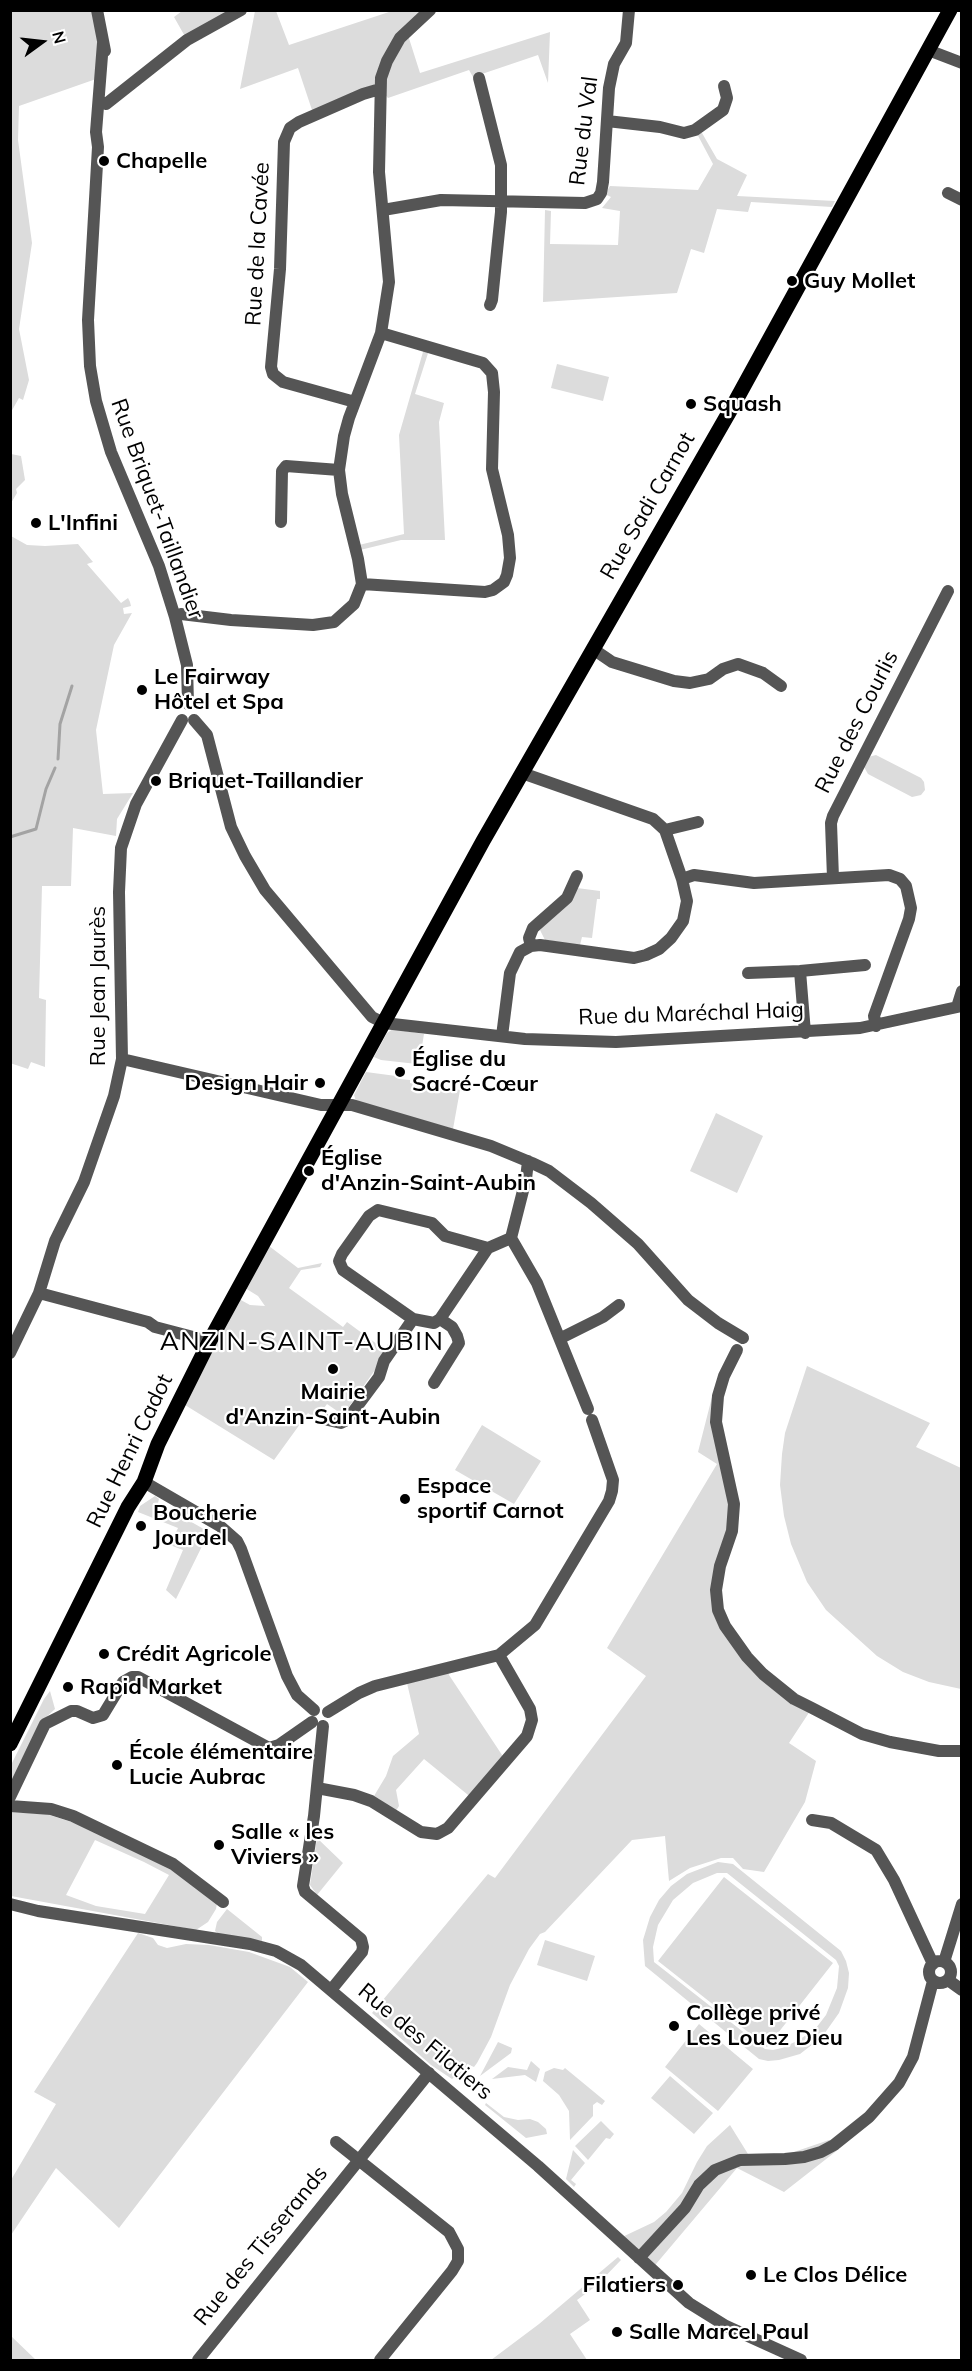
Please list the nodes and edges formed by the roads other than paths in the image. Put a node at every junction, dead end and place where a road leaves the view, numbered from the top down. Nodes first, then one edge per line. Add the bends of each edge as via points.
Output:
1 (97, 10) edge
2 (241, 10) edge
3 (430, 10) edge
4 (629, 10) edge
5 (950, 10) edge
6 (928, 50) junction
7 (962, 63) edge
8 (479, 78) dead end
9 (724, 86) dead end
10 (380, 89) junction
11 (103, 97) junction
12 (607, 121) junction
13 (948, 193) dead end
14 (962, 200) edge
15 (500, 201) junction
16 (383, 210) junction
17 (490, 305) dead end
18 (381, 333) junction
19 (355, 402) junction
20 (339, 470) junction
21 (284, 514) dead end
22 (362, 584) junction
23 (948, 591) dead end
24 (175, 617) junction
25 (593, 649) junction
26 (781, 686) dead end
27 (188, 704) joint
28 (188, 720) junction
29 (522, 773) junction
30 (698, 822) dead end
31 (665, 830) junction
32 (576, 876) dead end
33 (833, 878) junction
34 (682, 879) junction
35 (531, 946) junction
36 (865, 965) dead end
37 (800, 971) junction
38 (748, 973) dead end
39 (962, 991) edge
40 (959, 1006) edge
41 (384, 1023) junction
42 (876, 1026) junction
43 (805, 1033) junction
44 (502, 1036) junction
45 (122, 1059) junction
46 (339, 1105) junction
47 (528, 1161) junction
48 (512, 1238) junction
49 (488, 1248) junction
50 (39, 1293) junction
51 (619, 1305) dead end
52 (413, 1319) junction
53 (440, 1319) junction
54 (561, 1338) junction
55 (743, 1338) dead end
56 (208, 1344) junction
57 (736, 1350) dead end
58 (10, 1353) edge
59 (434, 1383) dead end
60 (328, 1419) dead end
61 (144, 1482) junction
62 (499, 1655) junction
63 (316, 1719) junction
64 (10, 1744) edge
65 (962, 1751) edge
66 (317, 1788) junction
67 (10, 1797) edge
68 (10, 1806) edge
69 (812, 1820) dead end
70 (223, 1902) dead end
71 (10, 1904) edge
72 (962, 1904) edge
73 (939, 1963) junction
74 (948, 1980) junction
75 (933, 1981) junction
76 (331, 1990) junction
77 (962, 1990) edge
78 (429, 2073) junction
79 (336, 2142) dead end
80 (358, 2158) junction
81 (639, 2258) junction
82 (198, 2361) edge
83 (380, 2361) edge
84 (801, 2361) edge

1 - 11 street, Rue Briquet-Taillandier via 106,56
2 - 11 street via 187,40 124,90
3 - 10 street via 400,38 383,71
4 - 12 street, Rue du Val via 626,43 614,64 609,88
5 - 6 main road, Rue Sadi Carnot
6 - 7 street
6 - 25 main road, Rue Sadi Carnot
8 - 15 street via 501,165
9 - 12 street via 727,98 723,110 695,130 684,133
10 - 16 street via 379,172
10 - 19 street, Rue de la Cavée via 299,122 290,128 284,142 280,269 271,367 283,382
11 - 24 street, Rue Briquet-Taillandier via 88,320 90,366 111,452 159,566
12 - 15 street, Rue du Val via 603,182 597,199 585,203
13 - 14 street
15 - 16 street via 441,200
15 - 17 street
16 - 18 street via 389,282
18 - 19 street
18 - 22 street via 483,363 492,373 492,469 510,558 504,582 485,592
19 - 20 street
20 - 21 street via 286,463 282,471
20 - 22 street
22 - 24 street via 354,604 334,622 313,625 181,614
23 - 33 street, Rue des Courlis via 833,816
24 - 27 street, Rue Briquet-Taillandier via 187,665
25 - 26 street via 612,662 674,681 709,679 738,664 763,673
25 - 29 main road, Rue Sadi Carnot
27 - 28 street, Rue Jean Jaurès via 180,709 179,715
28 - 41 street via 207,735 231,827 265,890 372,1017
28 - 45 street, Rue Jean Jaurès via 136,804 122,848
29 - 31 street via 653,819
29 - 41 main road, Rue Sadi Carnot
30 - 31 street
31 - 34 street
32 - 35 street via 567,898 533,928
33 - 34 street via 754,883 693,875
33 - 42 street via 889,874 900,879 908,893 909,920 874,1016
34 - 35 street via 687,901 683,921 671,938 646,955 634,958
35 - 44 street via 520,952 510,973
36 - 37 street
37 - 38 street
37 - 43 street
39 - 40 street
40 - 42 street, Rue du Maréchal Haig
41 - 44 street, Rue du Maréchal Haig
41 - 46 main road, Rue Henri Cadot
42 - 43 street, Rue du Maréchal Haig
43 - 44 street, Rue du Maréchal Haig via 797,1030 616,1042
45 - 46 street via 321,1105
45 - 50 street, Rue Jean Jaurès via 108,1117 78,1195 55,1241
46 - 47 street via 425,1125
46 - 56 main road, Rue Henri Cadot
47 - 48 street
47 - 55 street via 549,1171 591,1203 638,1244 688,1300
48 - 49 street
48 - 54 street
49 - 52 street via 445,1236 432,1223 378,1210 369,1216 339,1261 343,1270
49 - 53 street
50 - 56 street via 148,1322
50 - 58 street, Rue Jean Jaurès
51 - 54 street
52 - 53 street via 434,1323
52 - 60 street via 384,1361 379,1377 347,1420 341,1423
53 - 59 street via 452,1327 459,1343
54 - 62 street via 613,1480 609,1501 535,1625
56 - 61 main road, Rue Henri Cadot via 158,1444
57 - 65 street via 718,1396 716,1422 734,1504 732,1531 716,1590 725,1626 763,1674 794,1699 830,1718 890,1742
61 - 63 street via 220,1526 237,1541 287,1676
61 - 64 main road, Rue Henri Cadot
62 - 63 street via 375,1686 328,1712 321,1708
62 - 66 street via 530,1709 532,1720 527,1736 448,1828 436,1834 421,1832 371,1801
63 - 66 street
63 - 67 street via 269,1748 132,1677 123,1682 103,1715 93,1718 71,1711 45,1724
66 - 76 street via 303,1881 305,1892 361,1939 363,1947
68 - 70 street via 51,1809 73,1816 173,1864
69 - 73 street via 831,1823 876,1850
71 - 76 street, Rue des Filatiers via 250,1944 276,1951 301,1965
72 - 73 street
73 - 74 street via 951,1972
73 - 75 street via 930,1975
74 - 75 street
74 - 77 street
75 - 81 street via 913,2057 898,2084 869,2117 821,2152 785,2159 740,2160 715,2170
76 - 78 street, Rue des Filatiers
78 - 80 street, Rue des Tisserands
78 - 81 street, Rue des Filatiers
79 - 80 street, Rue des Tisserands
80 - 82 street, Rue des Tisserands
80 - 83 street, Rue des Tisserands via 449,2232 458,2249 458,2261 452,2271
81 - 84 street, Rue des Filatiers via 689,2303 726,2326

